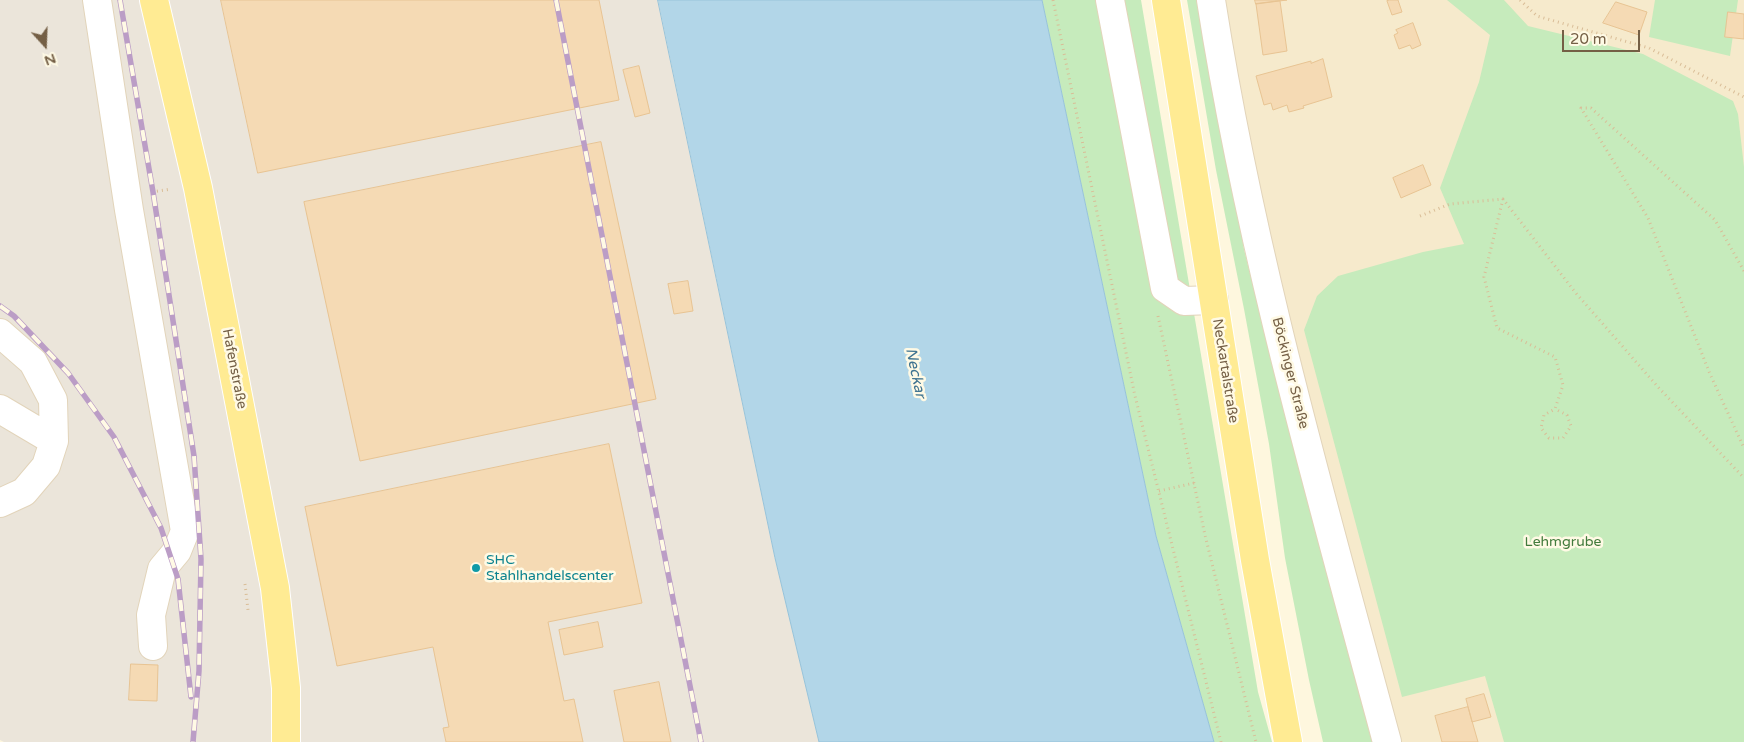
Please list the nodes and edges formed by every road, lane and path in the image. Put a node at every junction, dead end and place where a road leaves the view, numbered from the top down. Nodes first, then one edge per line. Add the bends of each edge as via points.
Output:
1 (97, 0) edge
2 (154, 0) edge
3 (1052, 0) edge
4 (1110, 0) edge
5 (1166, 0) edge
6 (1211, 0) edge
7 (1520, 0) edge
8 (1744, 97) edge
9 (174, 196) dead end
10 (127, 197) junction
11 (1503, 199) junction
12 (1420, 216) dead end
13 (1744, 271) edge
14 (1214, 300) junction
15 (1156, 309) dead end
16 (0, 333) edge
17 (0, 409) edge
18 (1555, 409) junction
19 (54, 441) junction
20 (1744, 448) edge
21 (1744, 478) edge
22 (1194, 483) junction
23 (1159, 491) junction
24 (0, 503) edge
25 (244, 575) dead end
26 (249, 614) dead end
27 (152, 646) dead end
28 (286, 742) edge
29 (1221, 742) edge
30 (1256, 742) edge
31 (1288, 742) edge
32 (1387, 742) edge

1 - 10 street
2 - 28 main road, Hafenstraße via 198,188 275,588 286,688
3 - 23 path via 1135,396
4 - 14 street via 1165,288 1184,301
5 - 14 main road, Neckartalstraße
6 - 32 street, Böckinger Straße via 1234,134 1277,324
7 - 8 path via 1537,16 1648,48
9 - 10 path via 173,189
10 - 27 street via 185,531 177,551 162,569 151,615
11 - 12 path via 1450,204
11 - 18 path via 1484,277 1497,328 1555,357 1563,385
11 - 21 path via 1574,292
13 - 20 path via 1715,220 1591,108 1581,108 1648,218 1710,374
14 - 31 main road, Neckartalstraße
15 - 22 path
16 - 19 street via 33,362 53,400
17 - 19 street
18 - 18 path via 1544,415 1541,428 1549,438 1563,438 1571,426 1567,415
19 - 24 street via 46,466 24,492
22 - 23 path
22 - 30 path
23 - 29 path
25 - 26 path

